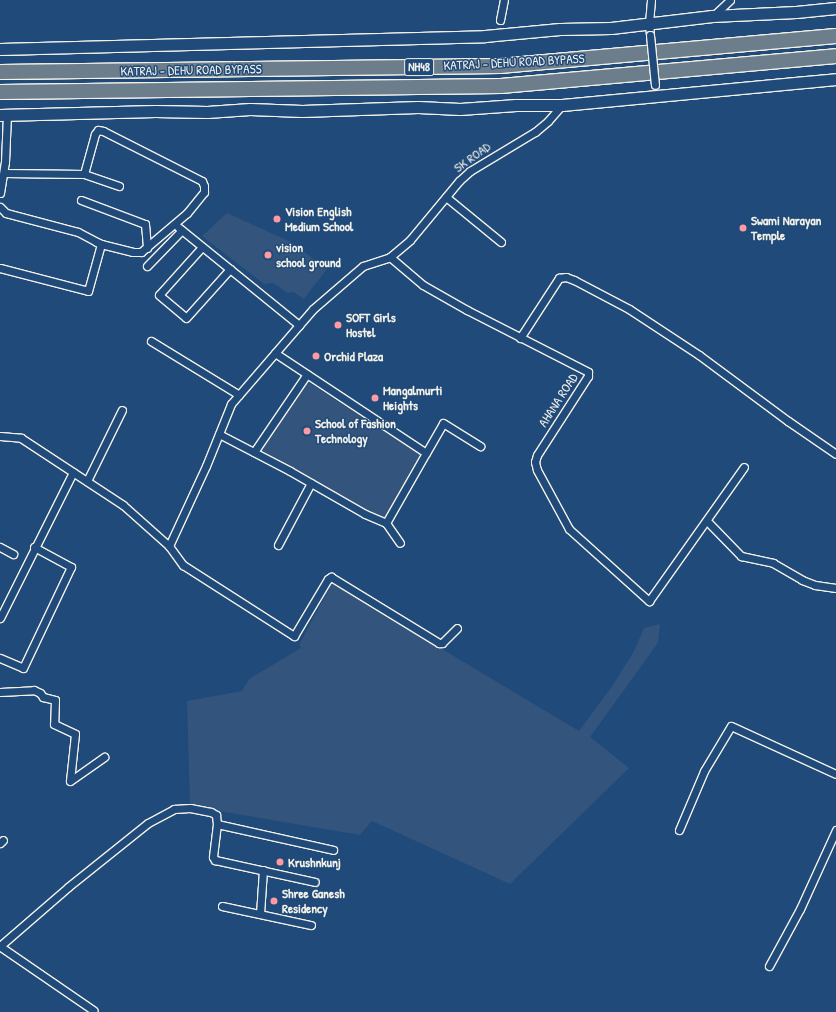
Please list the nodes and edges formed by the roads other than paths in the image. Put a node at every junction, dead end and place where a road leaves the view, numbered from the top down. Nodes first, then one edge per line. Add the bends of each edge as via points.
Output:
1 (504, 0) edge
2 (651, 0) edge
3 (730, 0) edge
4 (836, 8) edge
5 (712, 16) junction
6 (500, 20) dead end
7 (649, 23) junction
8 (836, 36) edge
9 (0, 49) edge
10 (836, 56) edge
11 (0, 72) edge
12 (833, 80) edge
13 (0, 92) edge
14 (656, 97) junction
15 (562, 105) junction
16 (4, 115) edge
17 (4, 173) junction
18 (84, 174) junction
19 (119, 186) dead end
20 (0, 193) edge
21 (446, 197) junction
22 (81, 200) dead end
23 (0, 207) edge
24 (0, 214) edge
25 (501, 242) dead end
26 (101, 244) junction
27 (202, 247) junction
28 (147, 248) junction
29 (390, 257) junction
30 (147, 266) dead end
31 (0, 268) edge
32 (230, 269) junction
33 (299, 325) junction
34 (520, 338) junction
35 (151, 341) dead end
36 (275, 353) junction
37 (307, 374) junction
38 (239, 395) junction
39 (122, 410) dead end
40 (219, 434) junction
41 (0, 436) edge
42 (480, 446) dead end
43 (254, 452) junction
44 (426, 453) junction
45 (836, 454) edge
46 (744, 467) dead end
47 (73, 472) junction
48 (87, 481) junction
49 (311, 483) junction
50 (707, 521) junction
51 (386, 523) junction
52 (400, 543) dead end
53 (278, 545) dead end
54 (169, 546) junction
55 (0, 547) edge
56 (34, 547) junction
57 (14, 554) dead end
58 (836, 588) edge
59 (0, 618) edge
60 (457, 628) dead end
61 (0, 658) edge
62 (0, 692) edge
63 (104, 757) dead end
64 (836, 774) edge
65 (217, 824) junction
66 (678, 830) dead end
67 (836, 830) edge
68 (333, 850) dead end
69 (263, 870) junction
70 (315, 882) dead end
71 (222, 906) dead end
72 (260, 914) junction
73 (311, 925) dead end
74 (0, 947) edge
75 (769, 966) dead end
76 (92, 1010) dead end

1 - 6 street
2 - 7 street
3 - 5 street
4 - 5 street
5 - 7 street
7 - 9 street via 485,36
7 - 14 street, bridge
8 - 11 highway, KATRAJ - DEHU ROAD BYPASS / NH48 via 500,66
10 - 13 highway, KATRAJ - DEHU ROAD BYPASS / NH48 via 501,86
12 - 14 street
14 - 15 street
15 - 16 street via 460,109 250,109
15 - 21 street, SK ROAD via 535,132 470,171
16 - 17 street
17 - 18 street
17 - 20 street
18 - 19 street
18 - 28 street via 98,130 202,181 204,192 187,213
21 - 25 street
21 - 29 street, SK ROAD via 410,240
22 - 28 street via 145,224
23 - 26 street via 6,213 78,232
24 - 26 street
26 - 28 street via 133,252 141,252
26 - 31 street via 88,291
27 - 30 street via 180,229
27 - 32 street
27 - 32 street via 158,295 186,318
29 - 33 street via 363,266 313,309
29 - 34 street, AHANA ROAD via 423,285
32 - 33 street
33 - 36 street
34 - 45 street via 559,278 566,277 629,309 699,355
34 - 50 street, AHANA ROAD via 588,372 588,376 535,462 570,529 649,601
35 - 38 street
36 - 37 street
36 - 38 street
37 - 43 street
37 - 44 street
38 - 40 street via 231,404
39 - 48 street
40 - 43 street
40 - 54 street
41 - 47 street via 21,438
42 - 44 street via 443,423
43 - 49 street
44 - 51 street
46 - 50 street
47 - 48 street
47 - 56 street
48 - 54 street via 123,505
49 - 51 street
49 - 53 street
50 - 58 street via 741,556 773,563 815,585
51 - 52 street
54 - 60 street via 183,565 294,636 331,577 439,643 444,642
55 - 57 street
56 - 59 street
56 - 61 street via 71,567 23,668
62 - 63 street via 34,690 43,697 55,700 54,724 75,734 70,781
64 - 66 street via 731,726 704,772
65 - 68 street
65 - 69 street via 214,860
65 - 74 street via 216,815 190,808 174,809 148,823 68,887
67 - 75 street via 800,908
69 - 70 street
69 - 72 street
71 - 72 street
72 - 73 street
74 - 76 street

